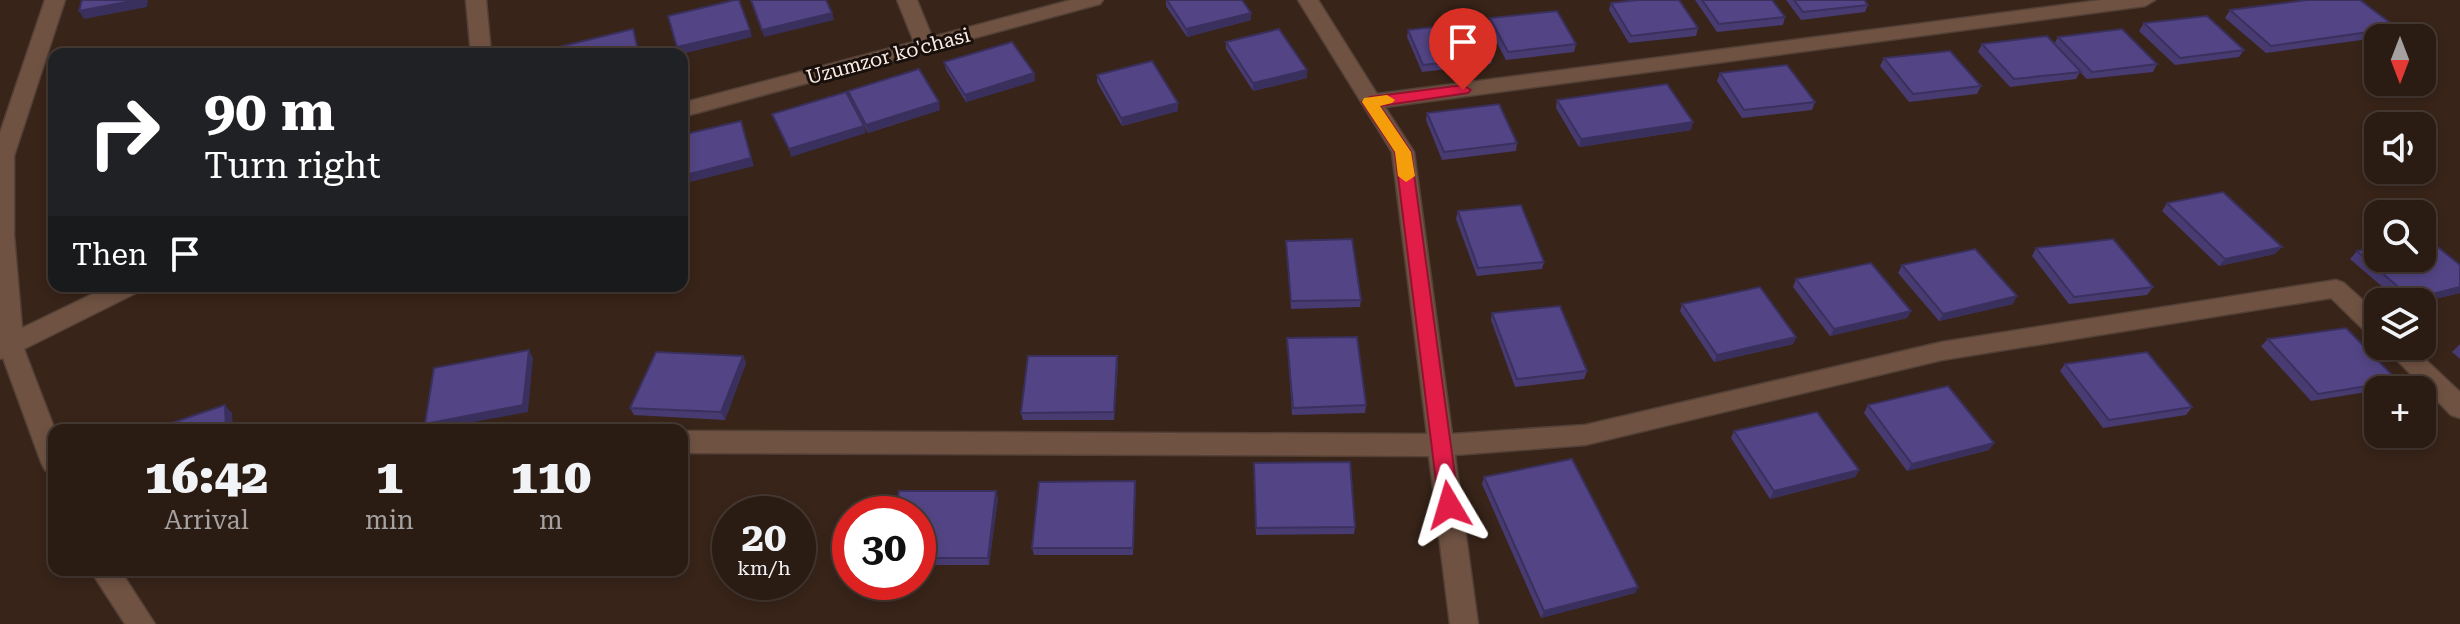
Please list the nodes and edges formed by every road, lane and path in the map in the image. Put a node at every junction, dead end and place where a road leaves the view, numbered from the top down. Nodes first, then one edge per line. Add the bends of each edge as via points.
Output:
1 (55, 0) edge
2 (476, 0) edge
3 (907, 0) edge
4 (1093, 0) edge
5 (1308, 0) edge
6 (2145, 0) edge
7 (926, 46) junction
8 (480, 48) edge
9 (1370, 102) junction
10 (688, 108) edge
11 (118, 292) edge
12 (2364, 316) edge
13 (6, 348) edge
14 (2410, 360) edge
15 (2460, 408) edge
16 (688, 442) edge
17 (1441, 445) junction
18 (48, 448) edge
19 (108, 576) edge
20 (141, 624) edge
21 (1464, 624) edge

1 - 13 street via 3,156
2 - 8 street
3 - 7 street
4 - 7 street, Uzumzor ko'chasi
5 - 9 street
6 - 9 street
7 - 10 street, Uzumzor ko'chasi
9 - 17 street via 1403,152
11 - 13 street
12 - 17 street via 2336,289 1942,351 1585,435
13 - 18 street
14 - 15 street
16 - 17 street
17 - 21 street
19 - 20 street

